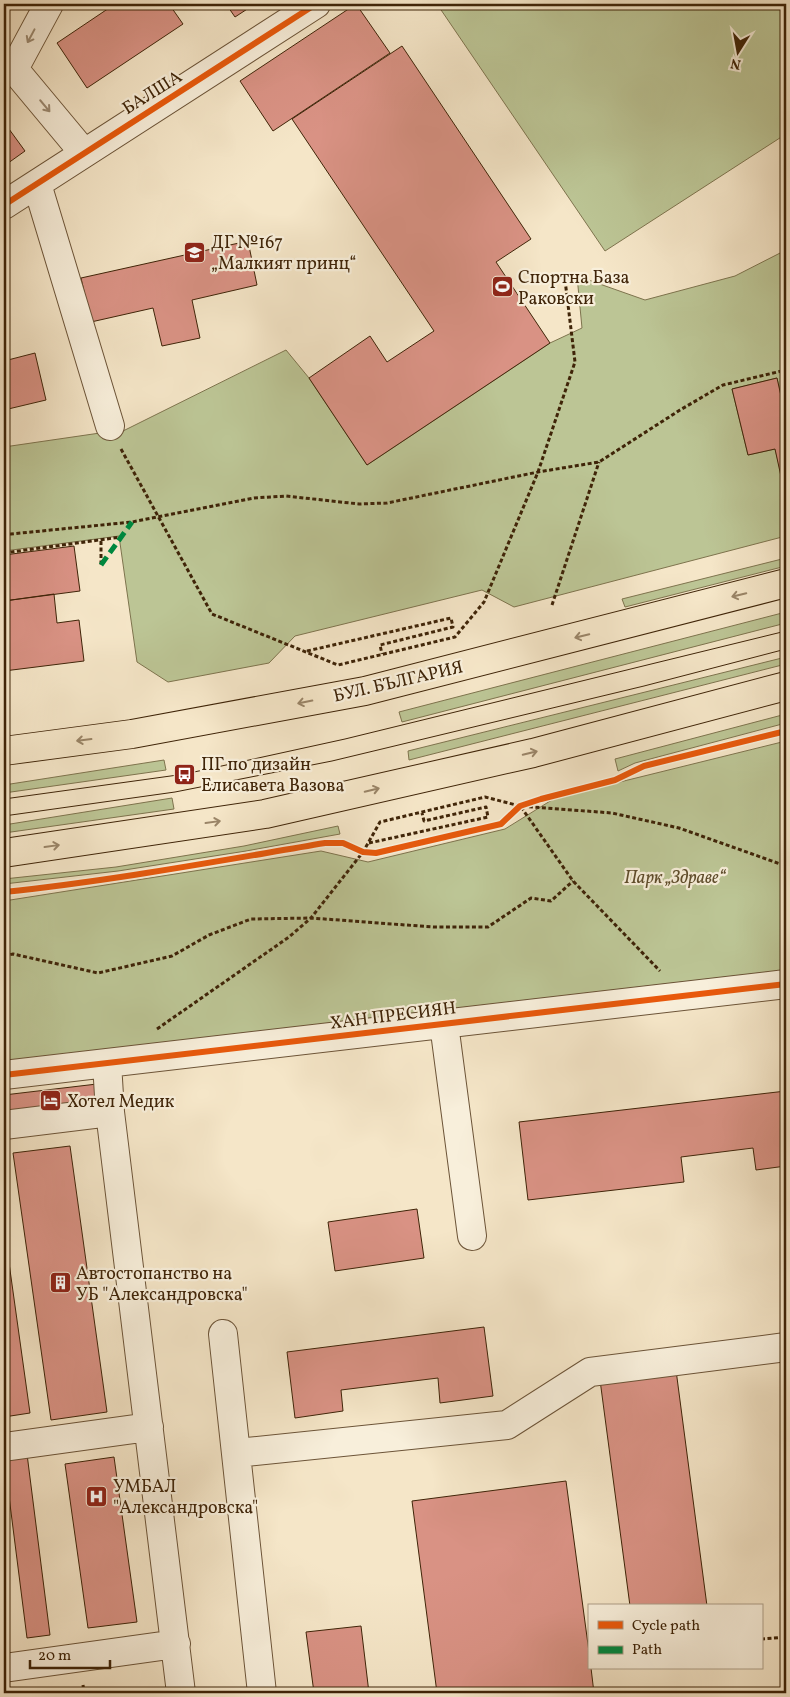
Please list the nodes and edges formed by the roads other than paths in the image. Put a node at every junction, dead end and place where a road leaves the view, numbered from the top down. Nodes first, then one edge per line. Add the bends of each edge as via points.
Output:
1 (49, 4) edge
2 (316, 4) edge
3 (84, 153) junction
4 (37, 184) junction
5 (4, 205) edge
6 (110, 426) dead end
7 (786, 583) edge
8 (786, 686) edge
9 (4, 751) edge
10 (4, 853) edge
11 (786, 984) edge
12 (444, 1024) junction
13 (108, 1063) junction
14 (4, 1075) edge
15 (110, 1112) junction
16 (4, 1125) edge
17 (472, 1236) dead end
18 (223, 1334) dead end
19 (786, 1347) edge
20 (150, 1427) junction
21 (4, 1448) edge
22 (237, 1453) junction
23 (176, 1644) junction
24 (4, 1668) edge
25 (182, 1693) edge
26 (262, 1693) edge

1 -> 3 street via 14,69
2 - 3 street, БАЛША
3 - 4 street, БАЛША
4 - 5 street, БАЛША
4 - 6 street
7 -> 9 main road, БУЛ. БЪЛГАРИЯ via 365,691 132,734
10 -> 8 main road via 265,814 533,753
11 - 12 street, ХАН ПРЕСИЯН
12 - 13 street, ХАН ПРЕСИЯН
12 - 17 street
13 - 14 street, ХАН ПРЕСИЯН
13 - 15 street
15 - 16 street
15 - 20 street
18 - 22 street
19 - 22 street via 590,1372 507,1425
20 - 21 street
20 - 23 street
22 - 26 street
23 - 24 street
23 - 25 street

